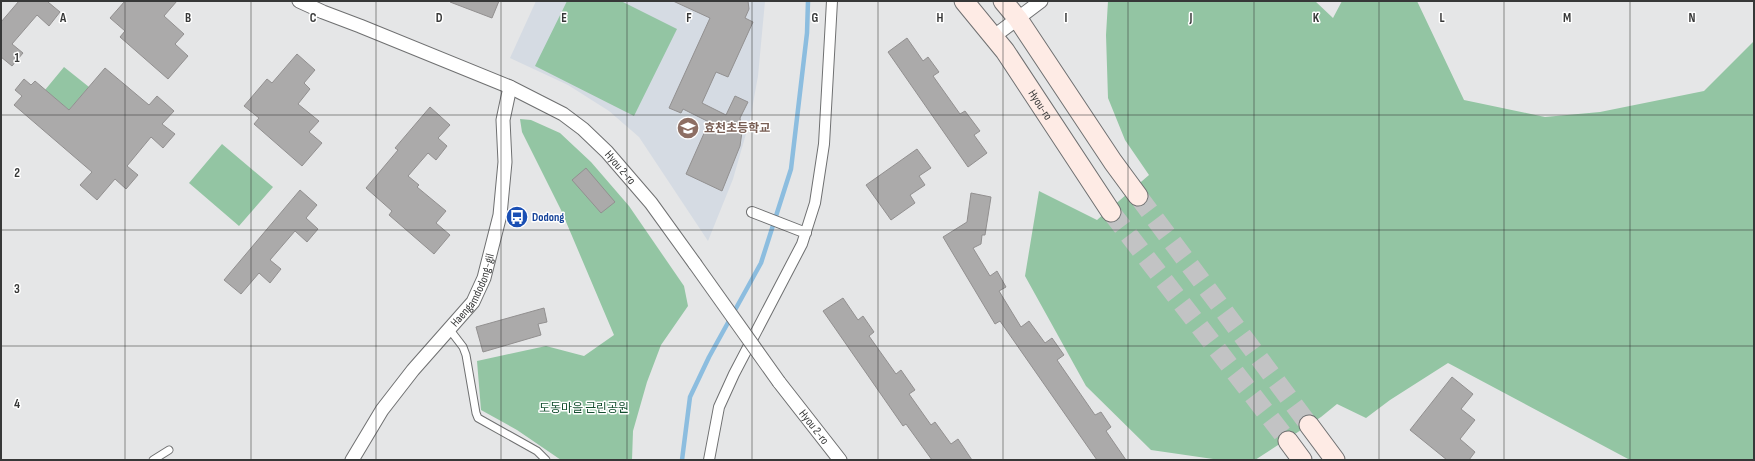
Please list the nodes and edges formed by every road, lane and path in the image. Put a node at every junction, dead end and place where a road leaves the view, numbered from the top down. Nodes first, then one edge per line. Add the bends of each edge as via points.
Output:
1 (299, 1) edge
2 (832, 1) edge
3 (964, 1) edge
4 (1003, 1) edge
5 (1041, 1) edge
6 (1018, 18) junction
7 (993, 37) junction
8 (510, 87) junction
9 (1138, 196) tunnel mouth
10 (1111, 212) tunnel mouth
11 (755, 214) dead end
12 (806, 233) junction
13 (450, 330) junction
14 (1309, 425) tunnel mouth
15 (1288, 441) tunnel mouth
16 (169, 450) dead end
17 (153, 460) edge
18 (352, 460) edge
19 (546, 460) edge
20 (708, 460) edge
21 (840, 460) edge
22 (1302, 460) edge
23 (1334, 460) edge

1 - 8 street, Hyou 2-ro
2 - 12 street via 824,144
3 - 7 main road, Hyou-ro
4 - 6 main road
5 - 6 street
6 - 7 street
6 - 9 main road
7 - 10 main road, Hyou-ro via 1005,51
8 - 13 street, Haengamdodong-gil via 503,120 505,162 500,215 484,278 473,302
8 - 21 street, Hyou 2-ro, bridge via 563,114 607,152 651,204
11 - 12 street
12 - 20 street via 719,407
13 - 18 street, Haengamdodong-gil via 413,370 382,410
13 - 19 lane via 466,355 478,418 537,451
14 - 23 main road
15 - 22 main road
16 - 17 lane

